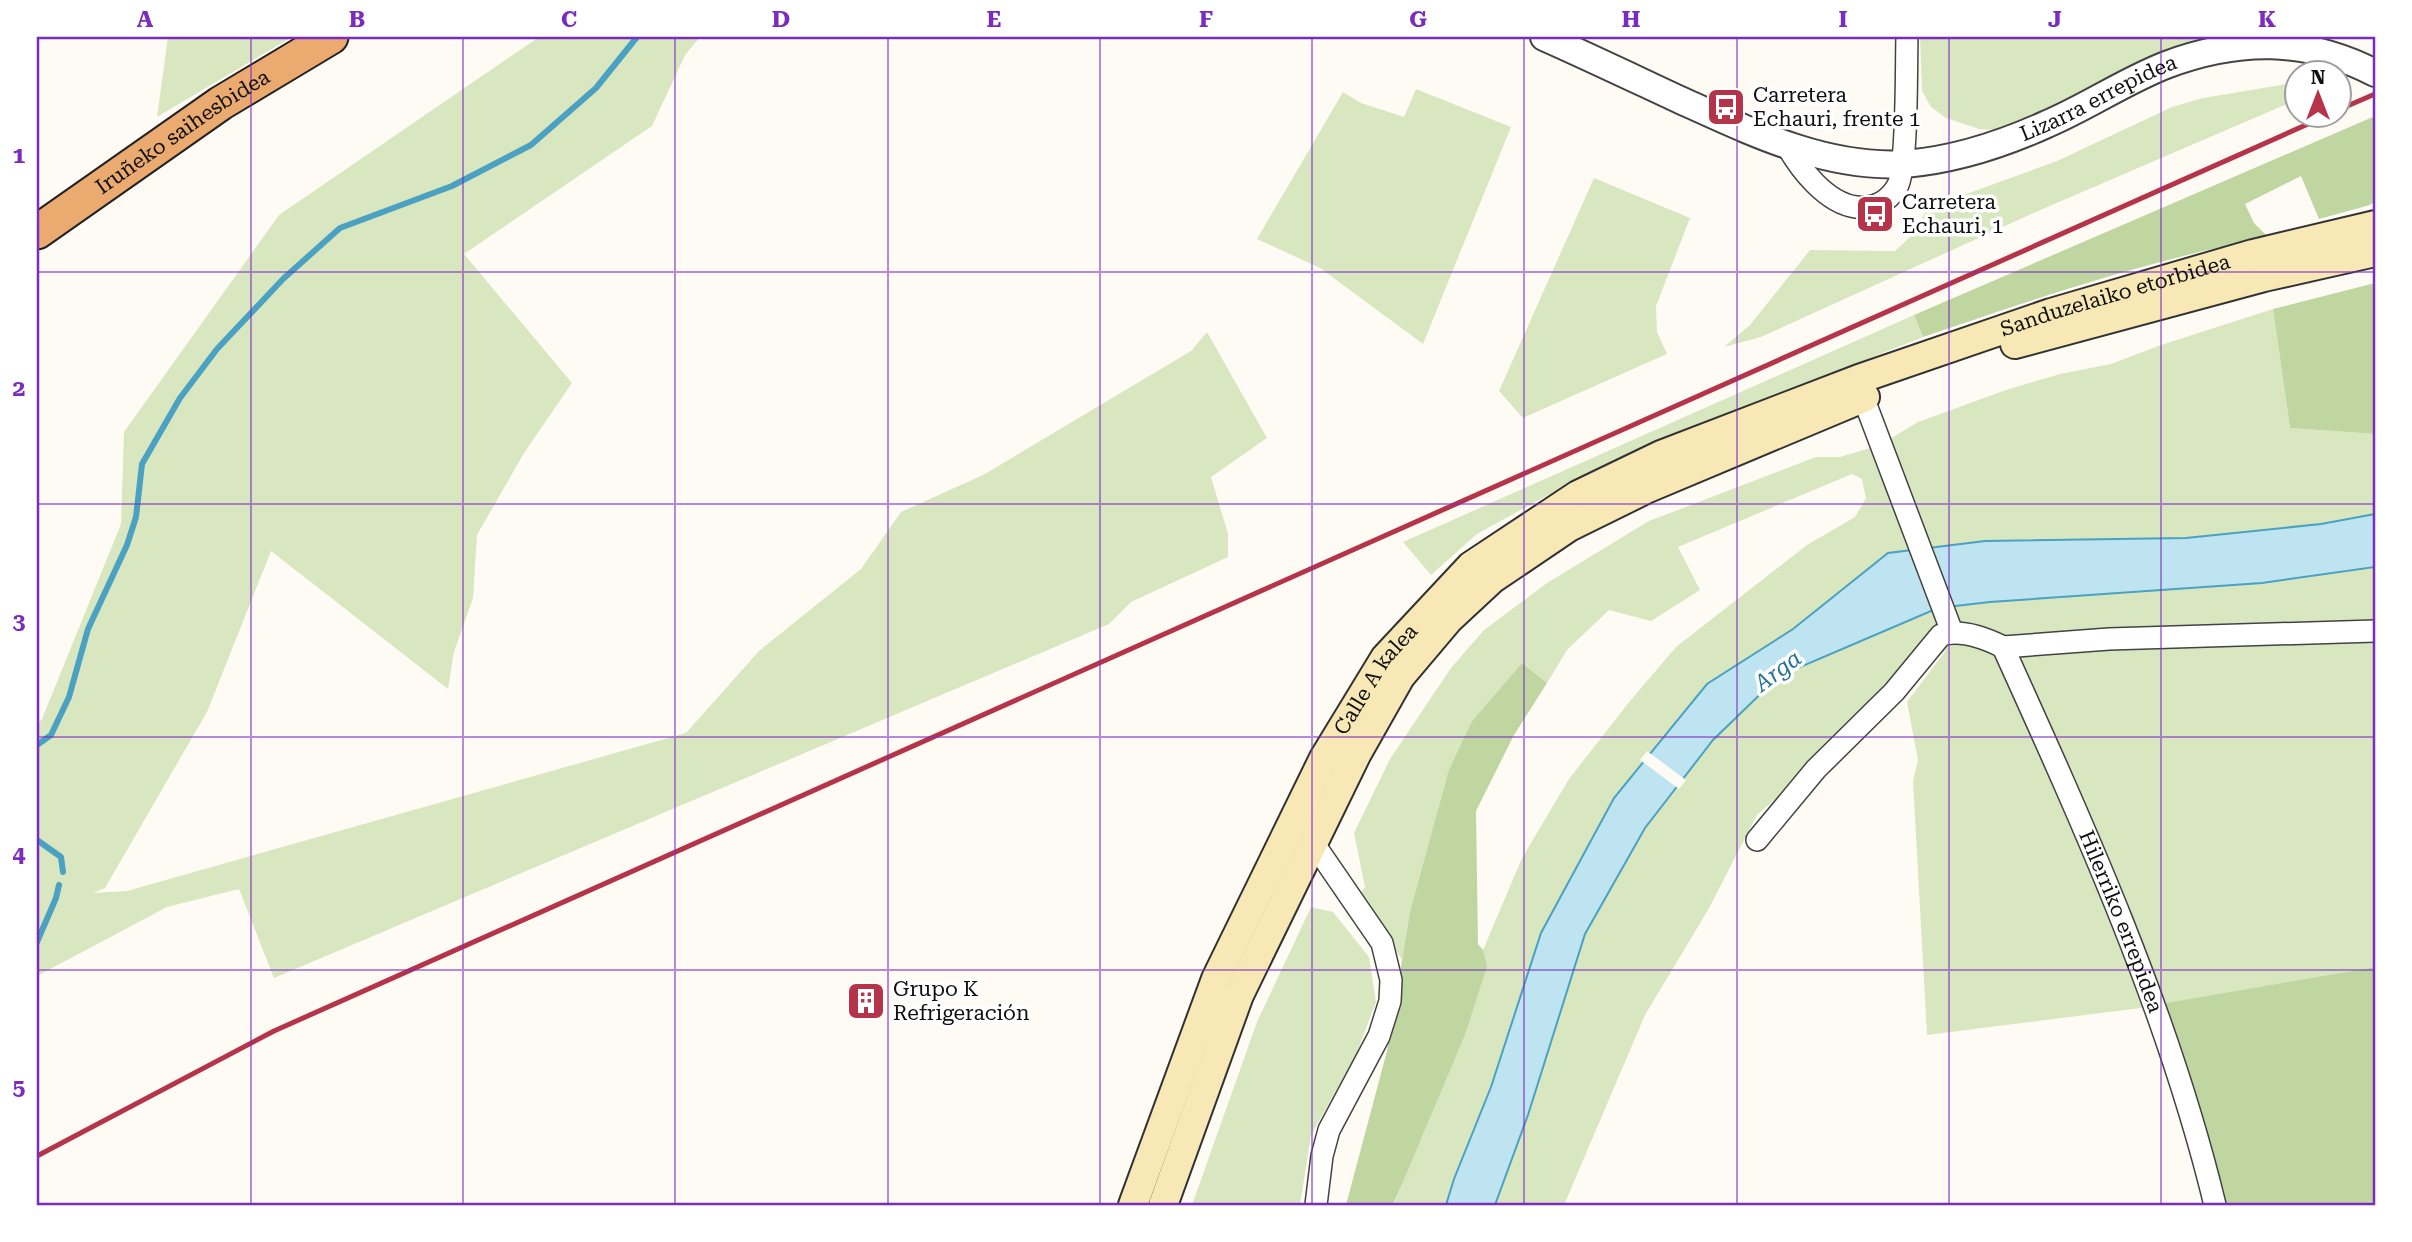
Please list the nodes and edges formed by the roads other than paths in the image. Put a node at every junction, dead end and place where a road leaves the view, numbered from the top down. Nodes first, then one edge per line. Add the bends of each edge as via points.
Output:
1 (331, 37) edge
2 (1544, 37) edge
3 (1907, 37) edge
4 (2275, 41) edge
5 (2375, 73) edge
6 (1786, 144) junction
7 (1902, 164) junction
8 (2375, 225) edge
9 (37, 233) edge
10 (2375, 243) edge
11 (2375, 252) edge
12 (2299, 269) junction
13 (1861, 388) junction
14 (1949, 623) junction
15 (2375, 631) edge
16 (2003, 647) junction
17 (1757, 840) dead end
18 (1314, 844) junction
19 (1133, 1205) edge
20 (1163, 1205) edge
21 (1315, 1205) edge
22 (2215, 1205) edge

1 - 9 highway, Iruñeko saihesbidea via 221,103
2 - 6 street, Lizarra errepidea
3 - 7 street
4 - 5 street, Lizarra errepidea via 2332,53
4 - 7 street, Lizarra errepidea via 2209,52 2164,66 2027,132 1963,153
6 - 7 street, Lizarra errepidea via 1858,162
6 - 7 street via 1799,167 1850,206 1882,203 1899,185
8 - 13 main road, Sanduzelaiko etorbidea via 2253,254 2076,306
10 - 12 street via 2352,247
11 - 12 main road, Sanduzelaiko etorbidea
12 - 13 main road, Sanduzelaiko etorbidea
13 - 14 street
13 - 18 main road, Calle A kalea via 1569,527 1492,579 1449,619 1400,677
13 - 19 main road, Calle A kalea via 1661,455 1578,495 1471,566 1385,659 1324,758 1216,979
14 - 16 street
14 - 17 street via 1894,692 1816,769
15 - 16 street
16 - 22 street, Hilerriko errepidea via 2155,1005
18 - 20 main road, Calle A kalea via 1238,995
18 - 21 street via 1382,943 1391,980 1391,1001 1379,1036 1329,1130

